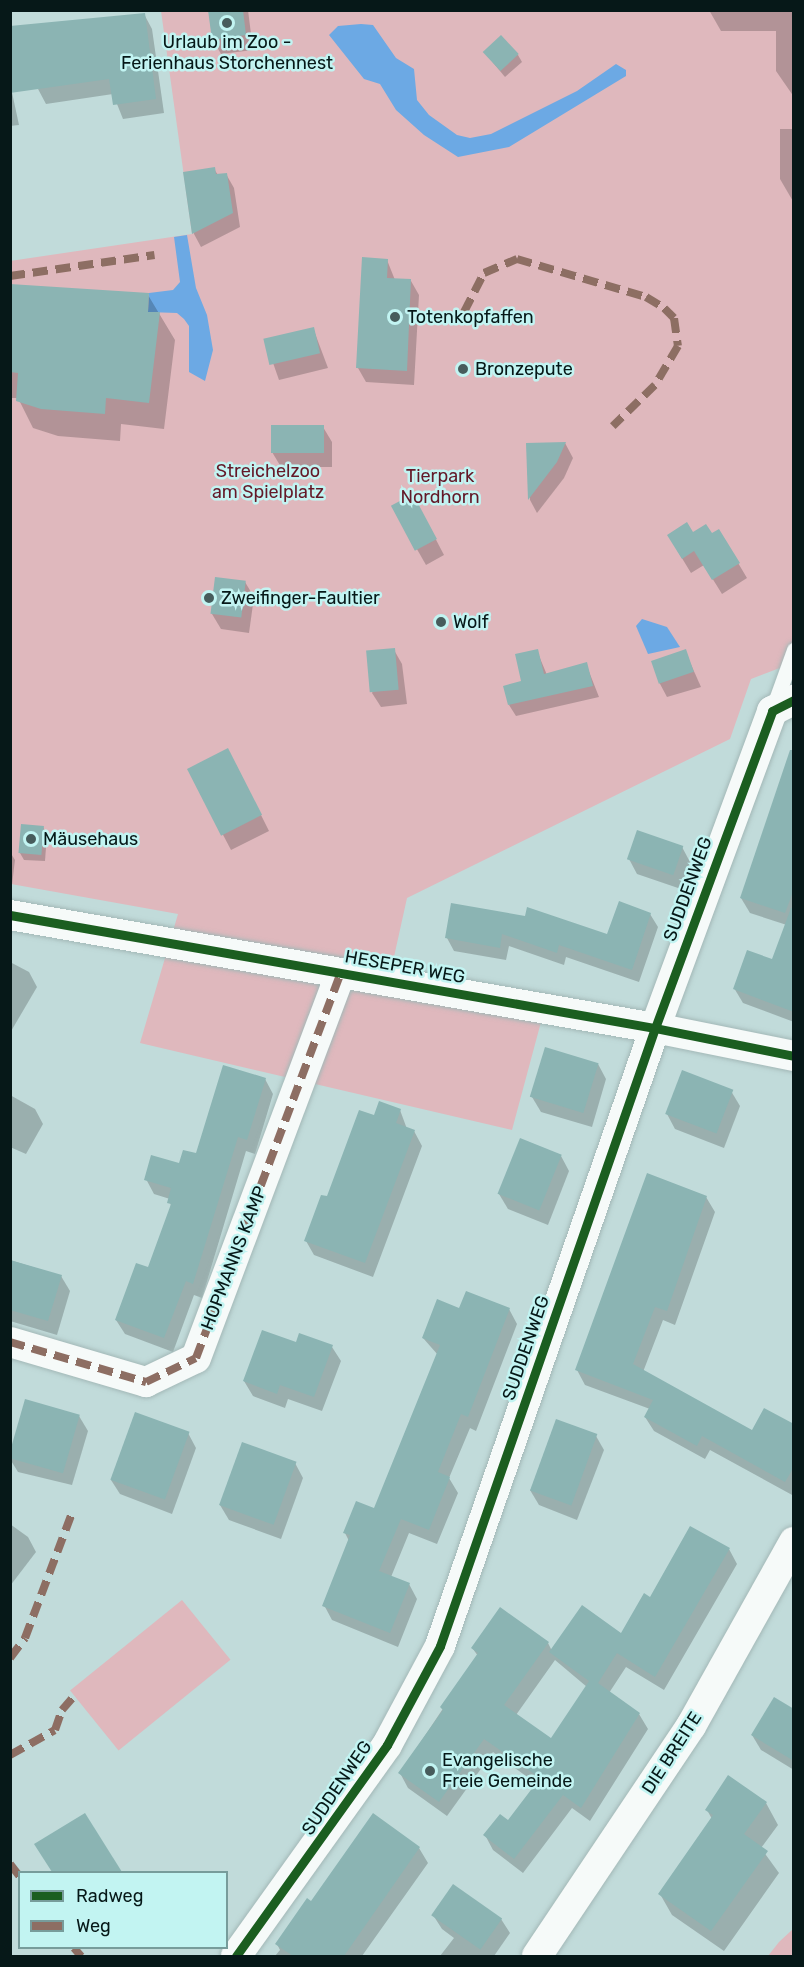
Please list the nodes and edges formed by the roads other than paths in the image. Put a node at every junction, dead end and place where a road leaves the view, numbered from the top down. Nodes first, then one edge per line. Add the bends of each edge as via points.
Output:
1 (794, 650) edge
2 (783, 706) edge
3 (10, 915) edge
4 (341, 973) junction
5 (655, 1028) junction
6 (794, 1056) edge
7 (10, 1342) edge
8 (794, 1542) edge
9 (236, 1956) edge
10 (537, 1956) edge

1 - 2 lane
2 - 5 street, SUDDENWEG
3 - 4 street, HESEPER WEG
4 - 5 street, HESEPER WEG
4 - 7 street, HOPMANNS KAMP via 196,1358 146,1382
5 - 6 street, HESEPER WEG
5 - 9 street, SUDDENWEG via 440,1646 387,1745
8 - 10 street, DIE BREITE via 691,1726

